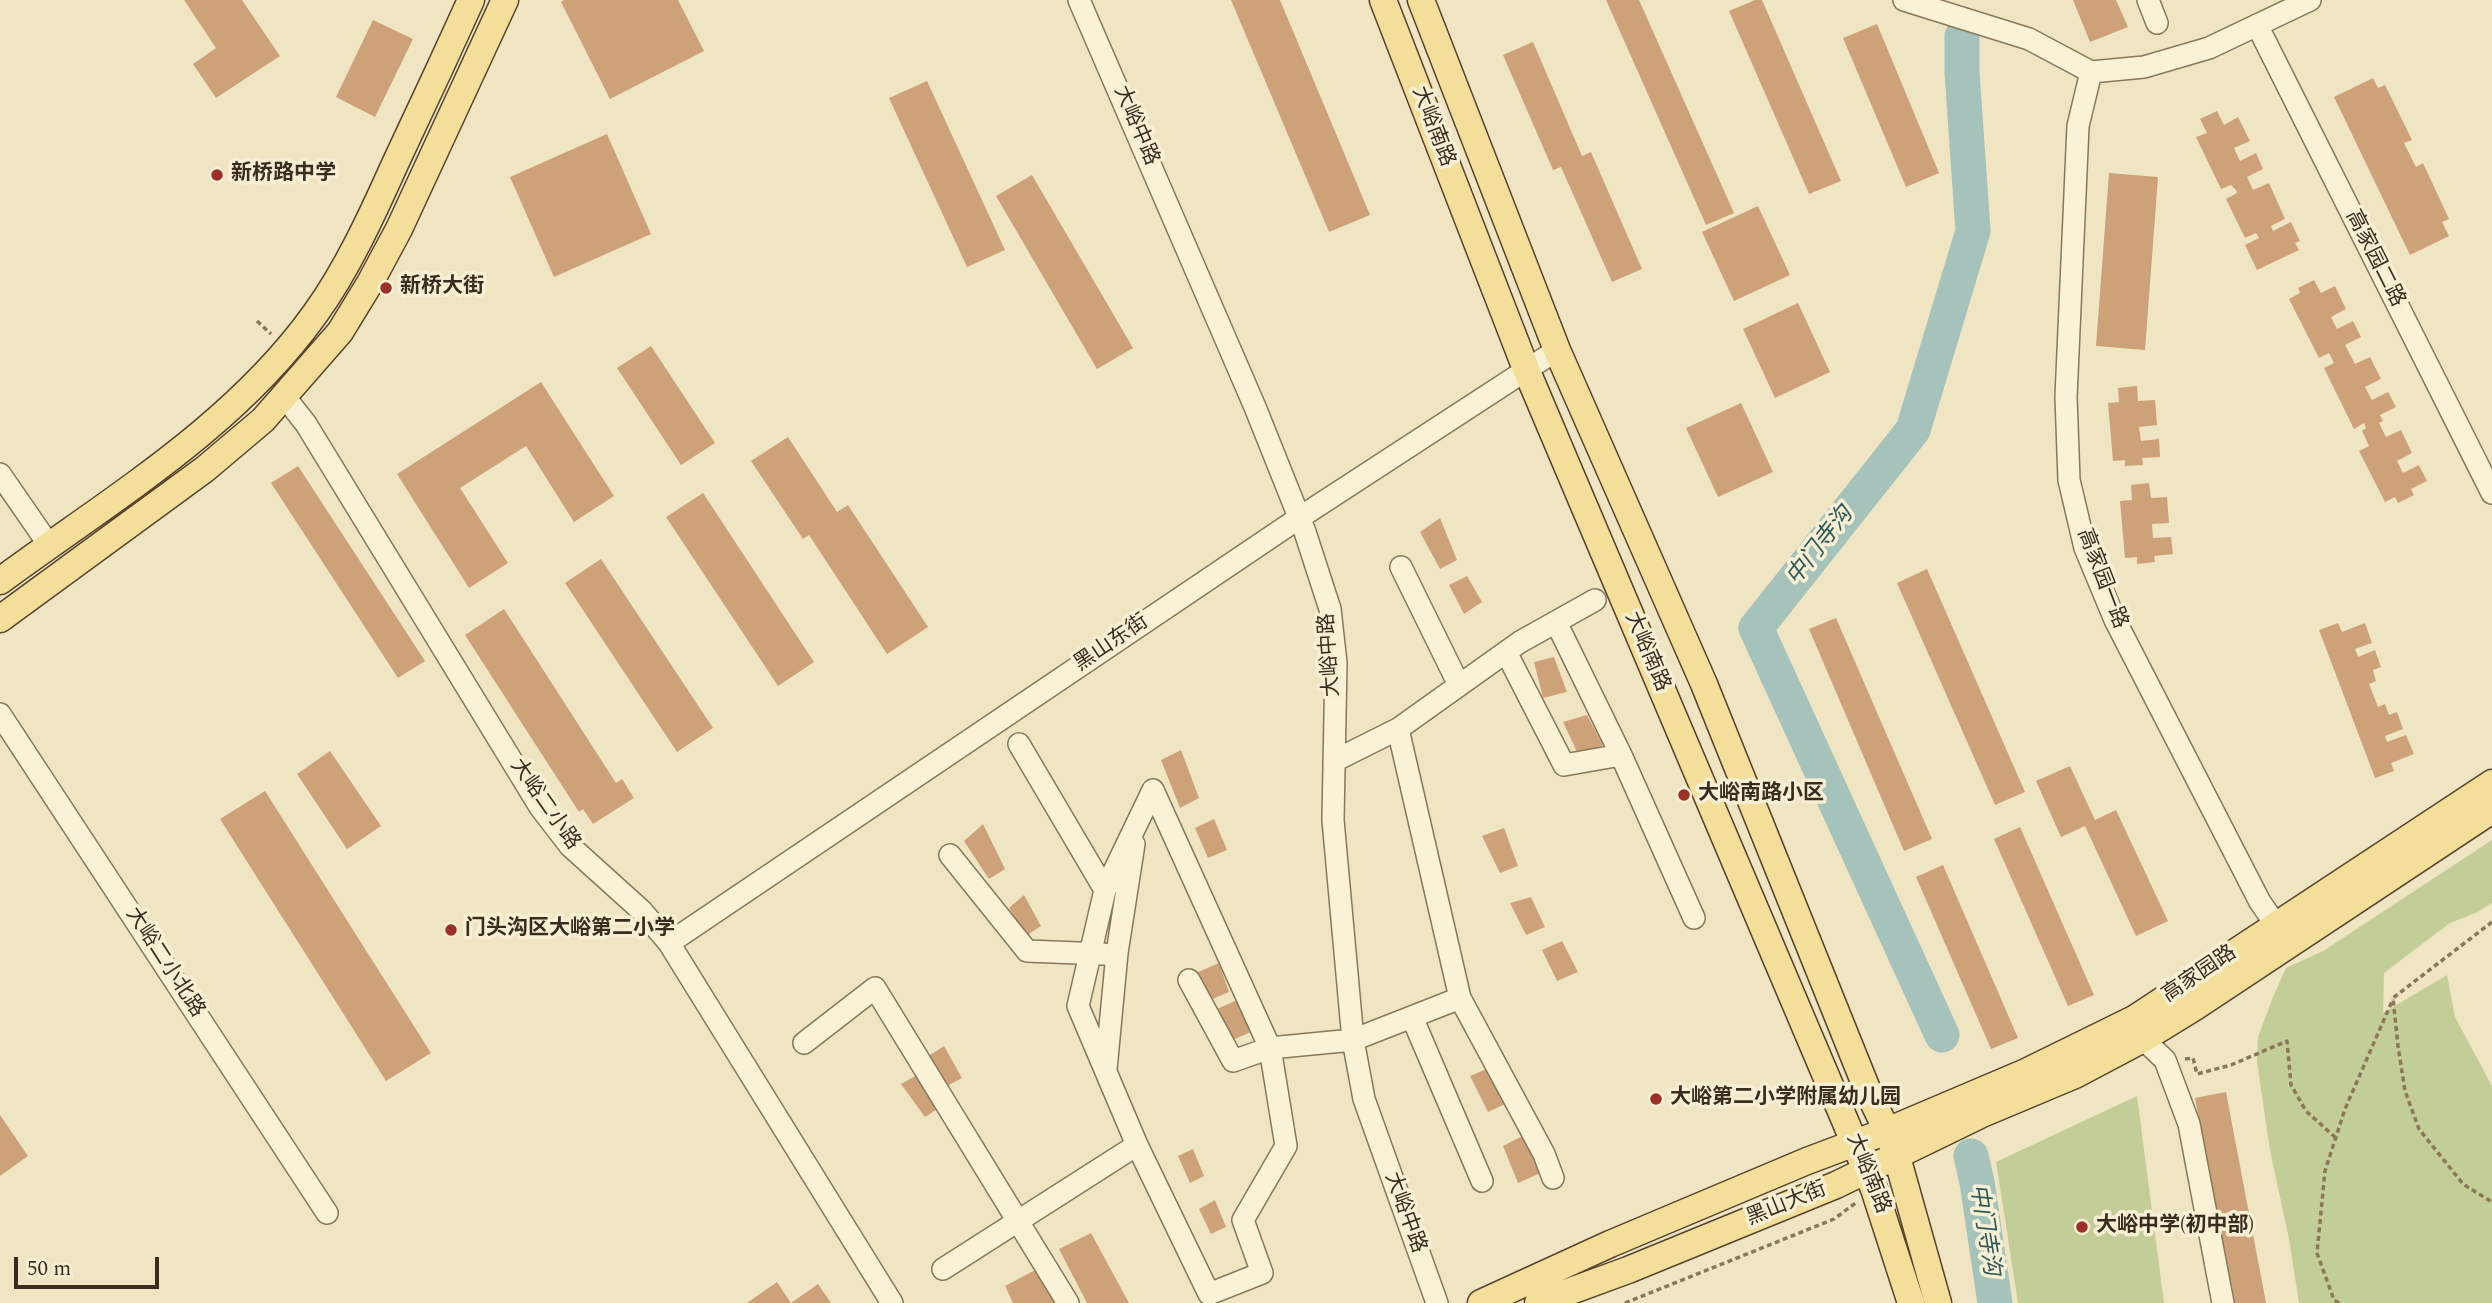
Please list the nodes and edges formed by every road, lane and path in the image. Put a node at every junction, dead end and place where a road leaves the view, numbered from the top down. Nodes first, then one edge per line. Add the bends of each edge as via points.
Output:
1 (471, 0) edge
2 (505, 0) edge
3 (1080, 0) edge
4 (1383, 0) edge
5 (1421, 0) edge
6 (1904, 0) edge
7 (2148, 0) edge
8 (2310, 0) edge
9 (2157, 23) dead end
10 (2257, 25) junction
11 (2091, 72) junction
12 (1557, 350) junction
13 (1526, 369) junction
14 (284, 396) junction
15 (0, 474) edge
16 (2492, 492) edge
17 (1299, 518) junction
18 (49, 545) junction
19 (1401, 567) dead end
20 (0, 581) edge
21 (1595, 600) dead end
22 (0, 619) edge
23 (1556, 622) junction
24 (1506, 652) junction
25 (1459, 685) junction
26 (0, 714) edge
27 (1398, 729) junction
28 (1019, 744) dead end
29 (1621, 755) junction
30 (1334, 761) junction
31 (2492, 783) edge
32 (2492, 810) edge
33 (1138, 822) junction
34 (950, 855) dead end
35 (1105, 890) junction
36 (1694, 918) dead end
37 (2492, 922) edge
38 (2276, 925) junction
39 (669, 943) junction
40 (1117, 953) junction
41 (1090, 955) junction
42 (1189, 981) dead end
43 (1460, 998) junction
44 (2393, 998) junction
45 (1412, 1017) junction
46 (2143, 1039) junction
47 (1353, 1040) junction
48 (804, 1043) dead end
49 (1270, 1048) junction
50 (2165, 1060) junction
51 (1105, 1071) junction
52 (1887, 1131) junction
53 (2336, 1138) junction
54 (1856, 1143) junction
55 (1137, 1145) junction
56 (1897, 1157) junction
57 (1553, 1178) dead end
58 (1870, 1179) junction
59 (1482, 1181) dead end
60 (2492, 1202) edge
61 (327, 1213) dead end
62 (1019, 1221) junction
63 (943, 1269) dead end
64 (892, 1303) edge
65 (1068, 1303) edge
66 (1437, 1303) edge
67 (1481, 1303) edge
68 (1538, 1303) edge
69 (1625, 1303) edge
70 (1911, 1303) edge
71 (1938, 1303) edge
72 (2223, 1303) edge
73 (2339, 1303) edge

1 - 18 main road via 366,226 316,313 247,392 201,432
2 - 14 main road via 370,283 340,331
3 - 17 street, 大峪中路
4 - 13 main road, 大峪南路
5 - 12 main road, 大峪南路
6 - 11 street via 2029,39
7 - 9 street
8 - 10 street
10 - 11 street via 2209,48 2144,67
10 - 16 street, 高家园二路
11 - 38 street, 高家园一路 via 2078,126 2066,397 2068,480 2085,548 2115,620
12 - 13 street, 黑山东街
12 - 52 main road, 大峪南路 via 1704,684
13 - 17 street, 黑山东街
13 - 54 main road, 大峪南路
14 - 22 main road via 205,469
14 - 39 street, 大峪二小路 via 306,424 540,807 570,846
15 - 18 street
17 - 30 street, 大峪中路 via 1330,609 1336,663
17 - 39 street, 黑山东街
18 - 20 main road
19 - 25 street
21 - 23 street
23 - 24 street
23 - 29 street
24 - 25 street
24 - 29 street via 1564,765
25 - 27 street
26 - 61 street, 大峪二小北路
27 - 30 street
27 - 43 street
28 - 35 street
29 - 36 street
30 - 47 street, 大峪中路 via 1333,820
31 - 38 main road, 高家园路
32 - 46 main road, 高家园路
33 - 35 street
33 - 40 street
33 - 49 street via 1153,790
34 - 41 street via 1027,951
35 - 41 street
37 - 44 path
38 - 52 main road, 高家园路 via 2134,1019 2026,1072
39 - 64 street, 大峪二小路
40 - 41 street
40 - 51 street
41 - 51 street via 1078,1006
42 - 49 street via 1233,1061
43 - 45 street
43 - 57 street
44 - 53 path
44 - 60 path via 2405,1091 2419,1129 2463,1184
45 - 47 street
45 - 59 street
46 - 50 street
46 - 56 main road, 高家园路
47 - 49 street
47 - 66 street, 大峪中路 via 1364,1099
48 - 62 street via 875,988
49 - 55 street via 1286,1146 1243,1220 1262,1273 1209,1294
50 - 53 path via 2193,1058 2197,1074 2287,1041 2291,1084 2306,1111
50 - 72 street via 2189,1124
51 - 55 street
52 - 54 main road, 黑山大街
52 - 56 main road, 大峪南路
53 - 73 path via 2325,1171 2317,1253
54 - 58 main road, 大峪南路
54 - 67 main road, 黑山大街 via 1807,1160
55 - 62 street
56 - 58 main road, 黑山大街
56 - 71 main road, 大峪南路
58 - 68 main road, 黑山大街 via 1836,1185
58 - 69 path, 黑山大街 via 1834,1219
58 - 70 main road, 大峪南路
62 - 63 street
62 - 65 street

